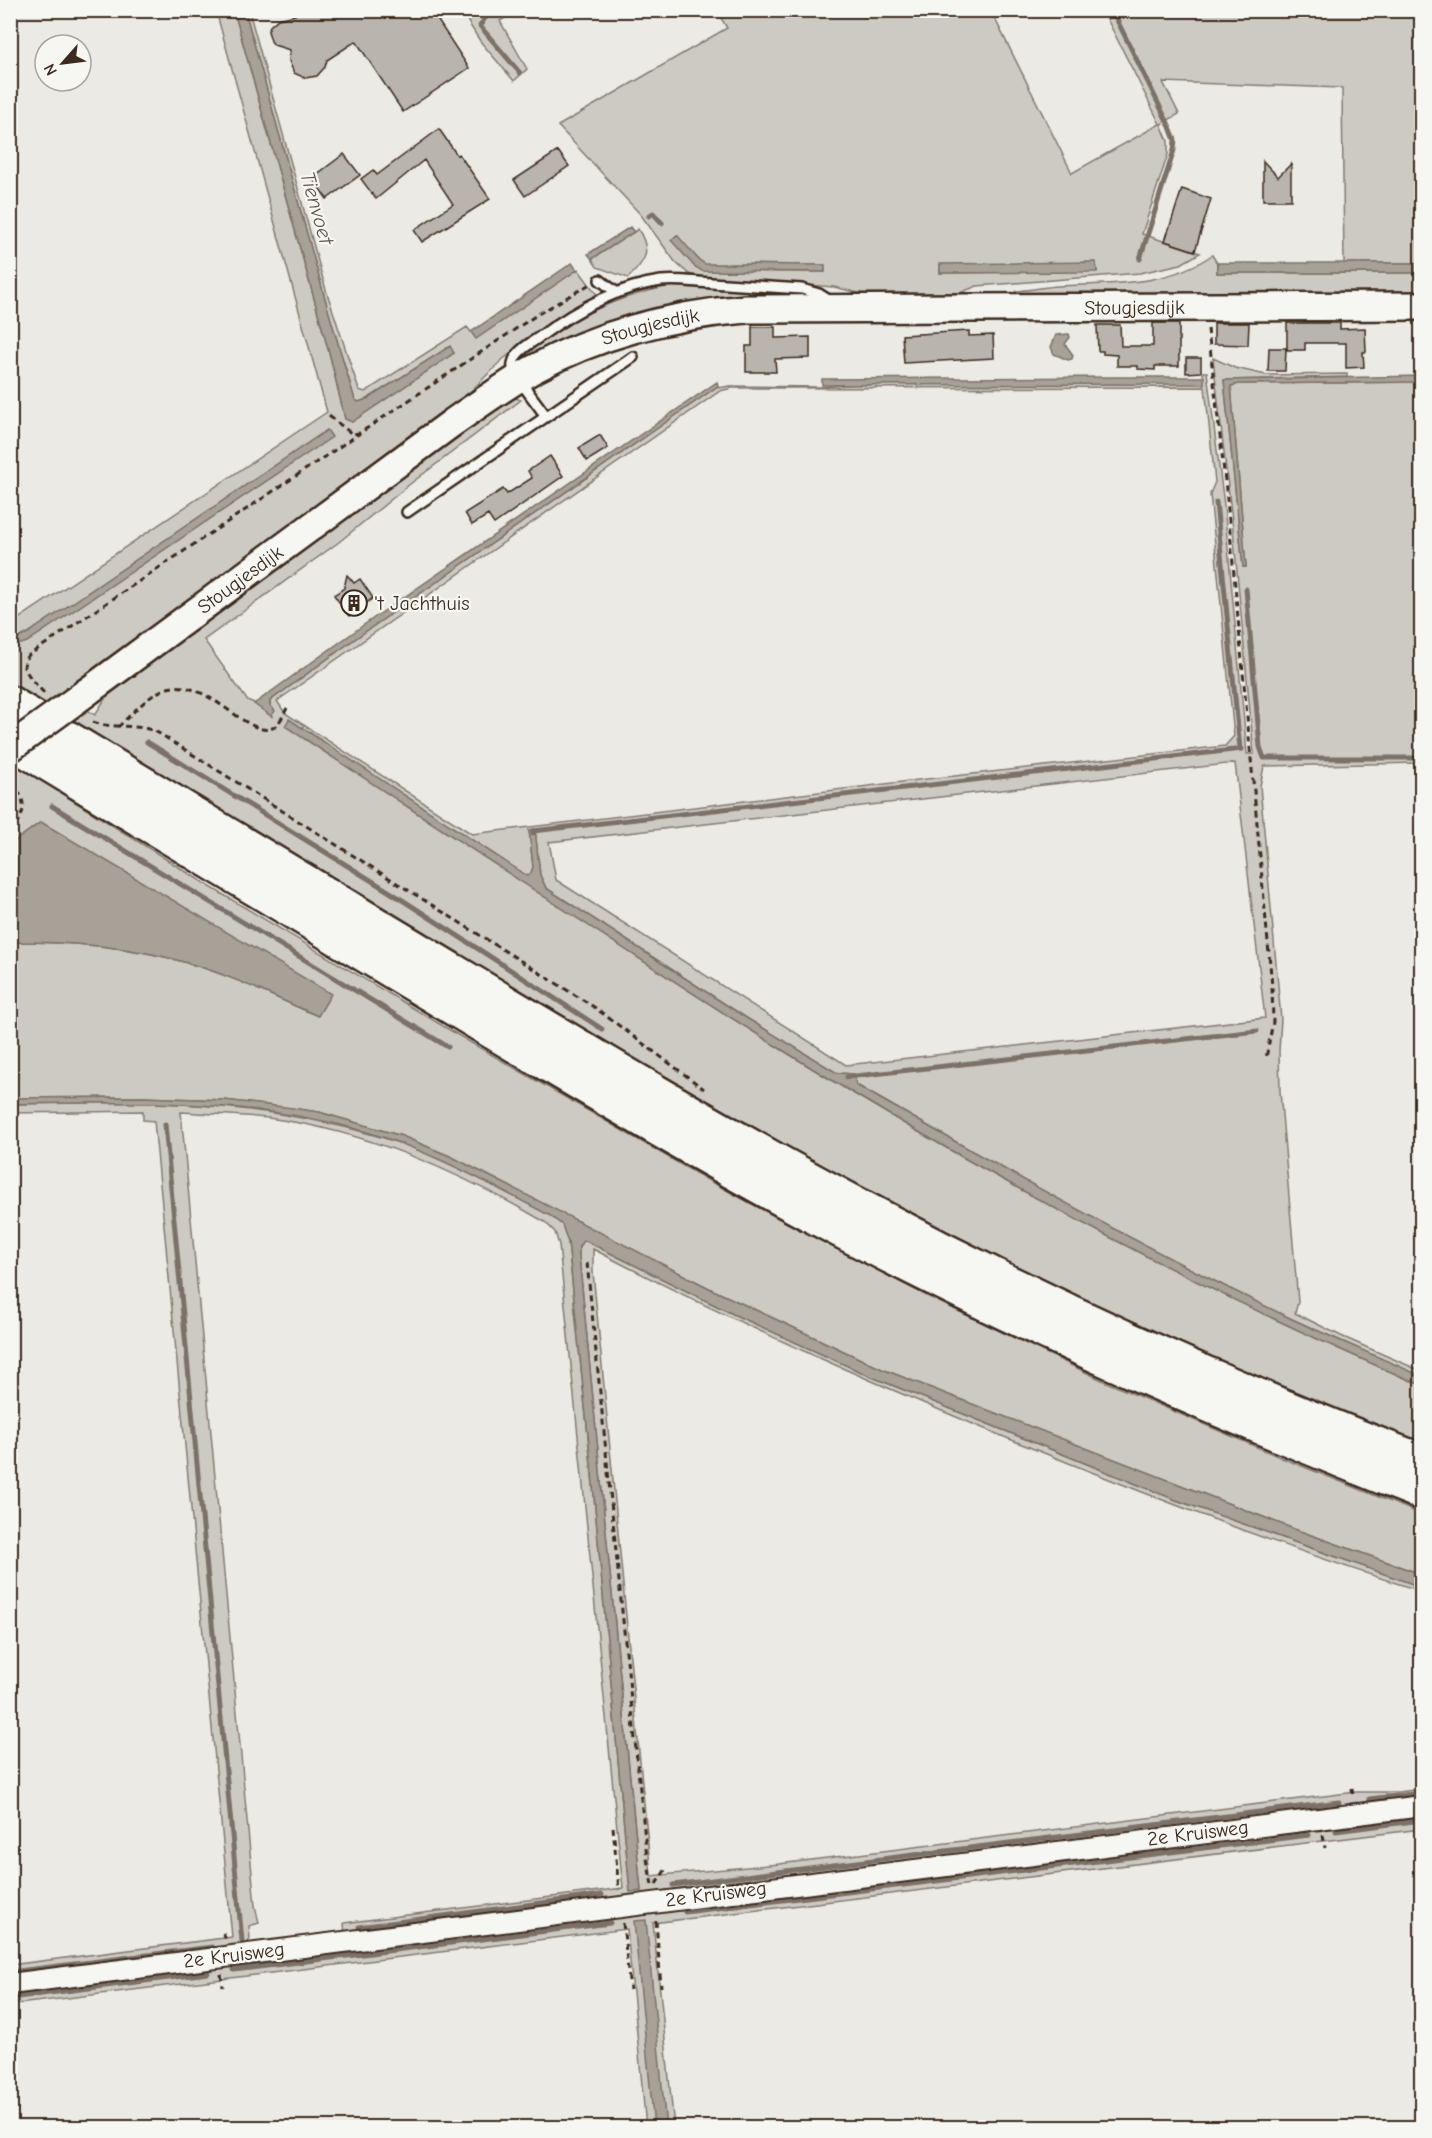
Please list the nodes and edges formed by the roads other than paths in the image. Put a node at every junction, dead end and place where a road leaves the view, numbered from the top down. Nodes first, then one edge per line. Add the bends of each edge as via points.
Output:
1 (600, 280) road end
2 (617, 293) junction
3 (1422, 306) edge
4 (839, 308) junction
5 (633, 357) dead end
6 (519, 378) junction
7 (546, 416) junction
8 (407, 512) dead end
9 (10, 703) edge
10 (10, 741) edge
11 (10, 748) edge
12 (1422, 1461) edge
13 (1422, 1493) edge
14 (1422, 1806) edge
15 (10, 1984) edge

1 - 2 lane
2 - 4 lane via 661,281 740,285 813,292
2 - 6 lane via 569,317 519,353 513,366
3 - 4 street, Stougjesdijk
4 - 6 street, Stougjesdijk via 746,309 683,317 586,345
5 - 7 lane
6 - 7 lane
6 - 11 street, Stougjesdijk, bridge
7 - 8 lane
9 - 12 highway via 698,1117 867,1210 1178,1360
10 - 13 highway via 649,1125 861,1241 1132,1373
14 - 15 street, 2e Kruisweg via 655,1898

